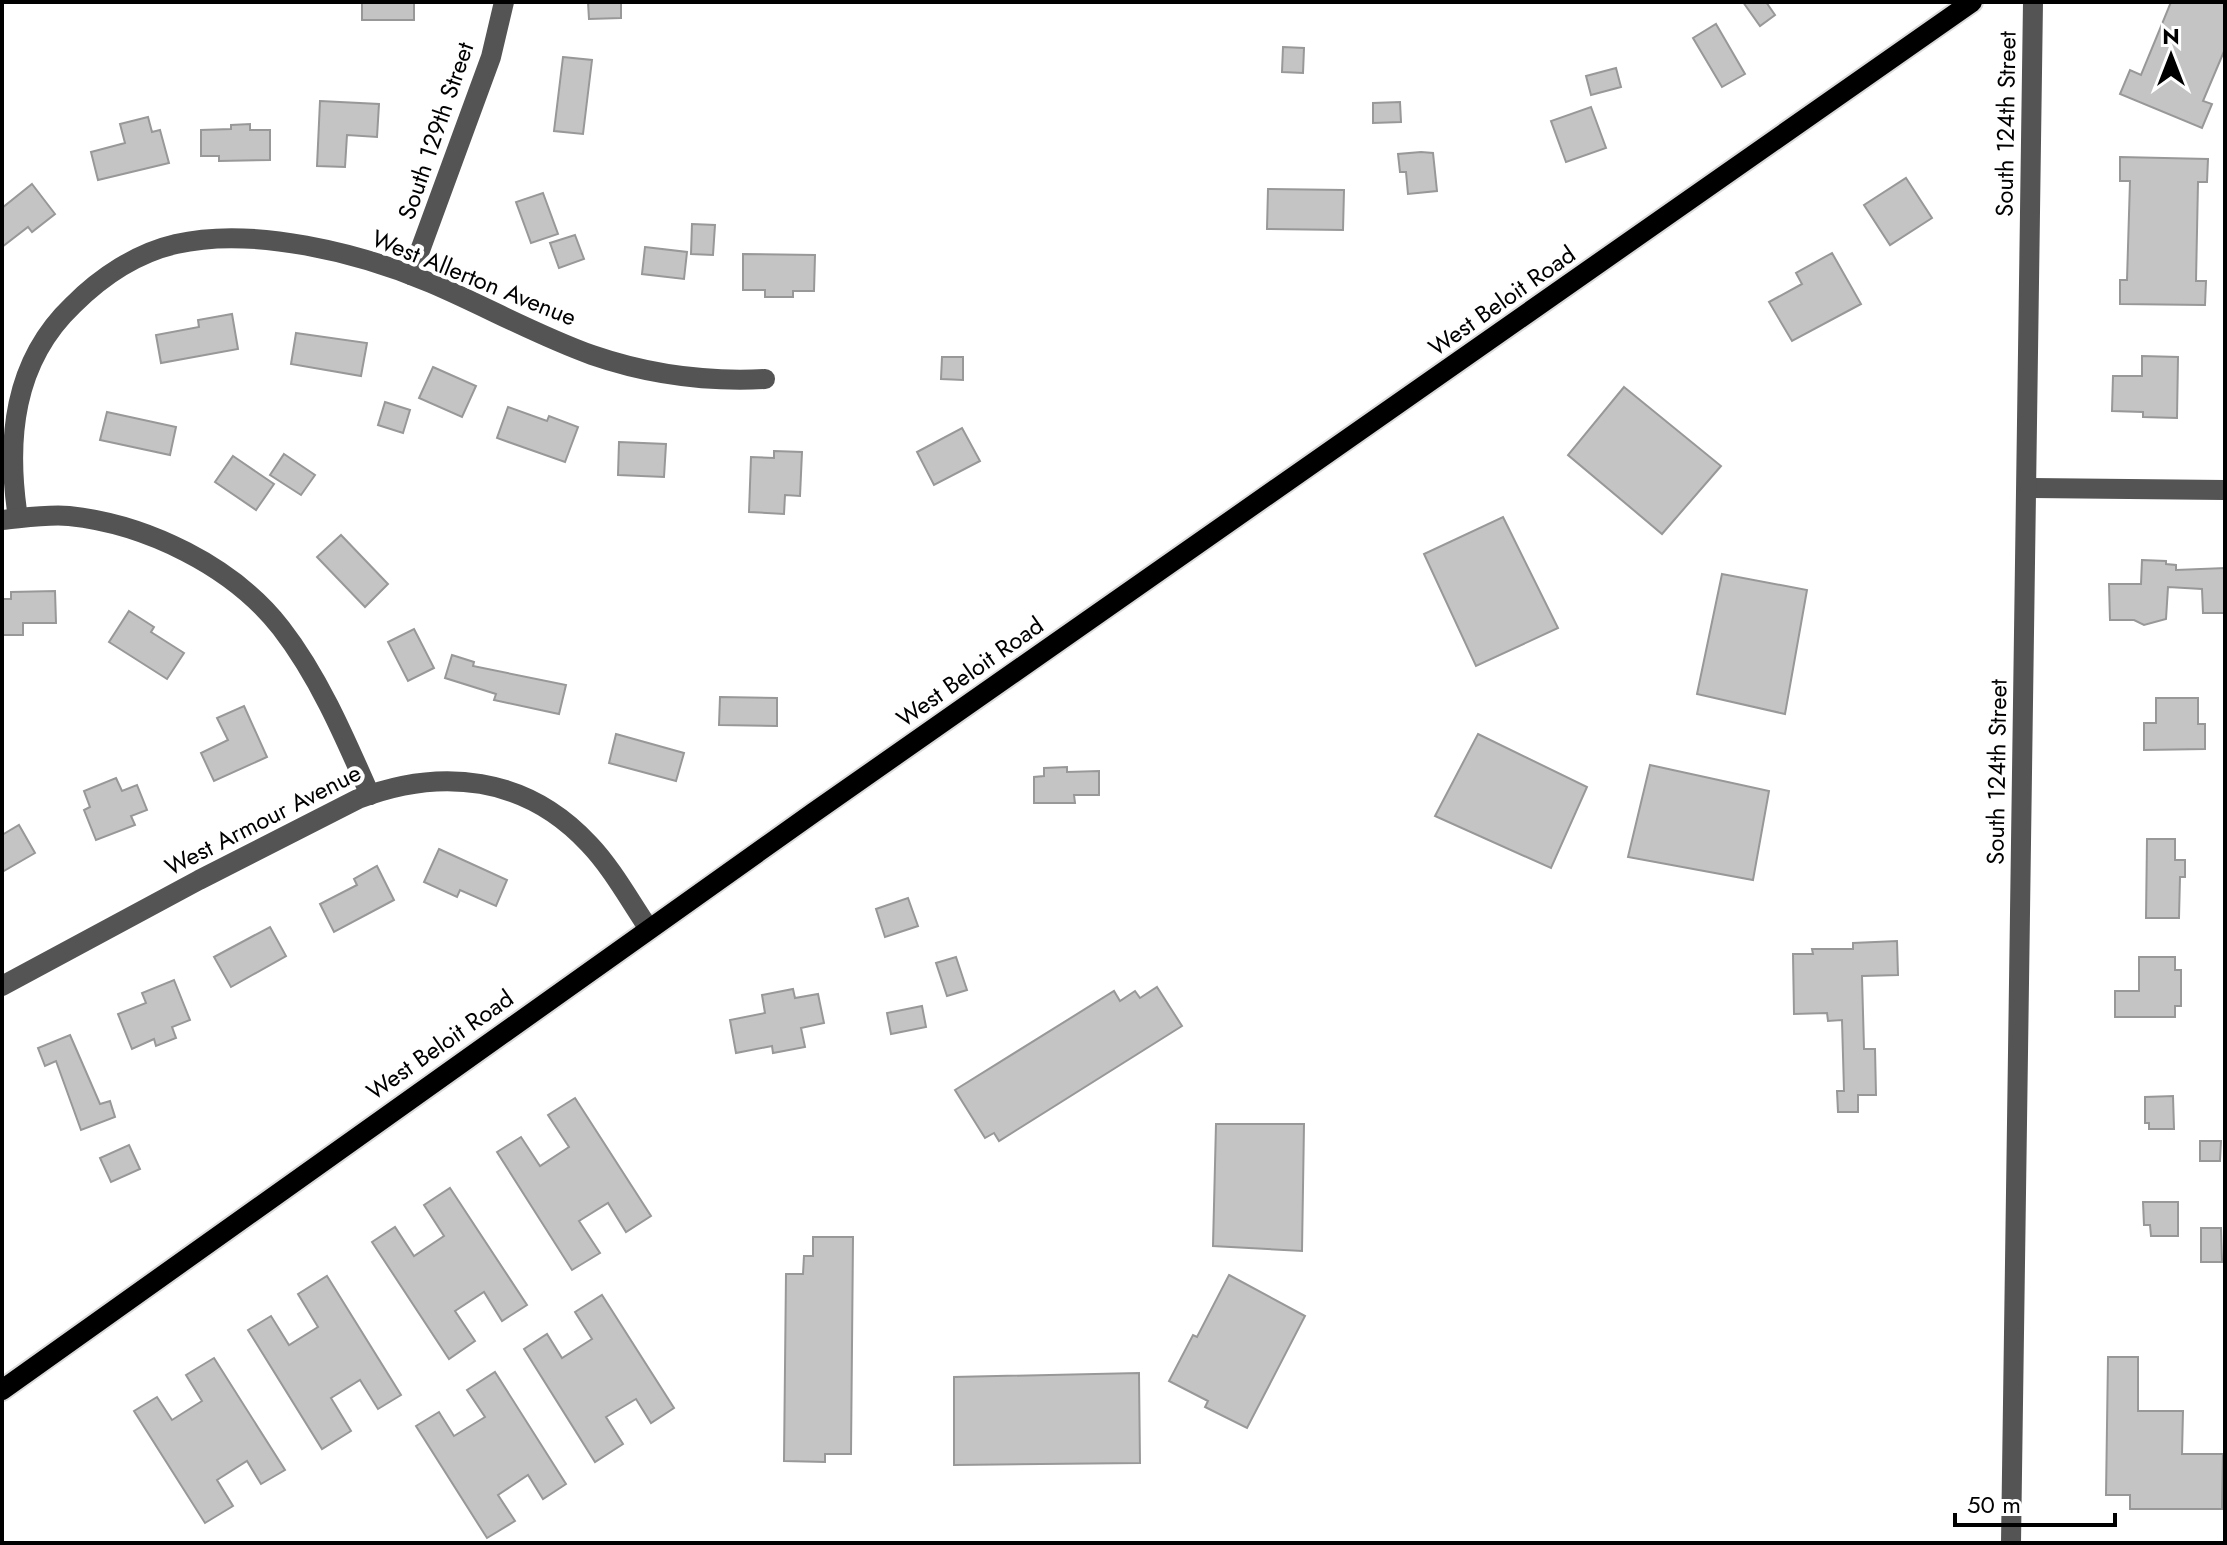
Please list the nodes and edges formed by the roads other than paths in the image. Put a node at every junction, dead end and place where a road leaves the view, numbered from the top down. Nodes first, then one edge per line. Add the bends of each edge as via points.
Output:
1 (504, 2) edge
2 (1972, 2) edge
3 (2033, 2) edge
4 (411, 275) junction
5 (765, 379) dead end
6 (2027, 488) junction
7 (2225, 490) edge
8 (10, 519) edge
9 (370, 795) junction
10 (649, 929) junction
11 (2, 986) edge
12 (2, 1390) edge
13 (2011, 1543) edge

1 - 4 street, South 129th Street via 491,57
2 - 10 main road, West Beloit Road
3 - 6 street, South 124th Street
4 - 5 street, West Allerton Avenue via 591,354 642,369 690,377
4 - 8 street, West Allerton Avenue via 318,249 219,240 164,248 105,277 63,314 23,380 12,443
6 - 7 street
6 - 13 street, South 124th Street
8 - 9 street via 69,516 123,526 166,543 231,581 268,613 296,649
9 - 10 street, West Armour Avenue via 435,779 475,782 526,798 550,810 592,847
9 - 11 street, West Armour Avenue
10 - 12 main road, West Beloit Road

